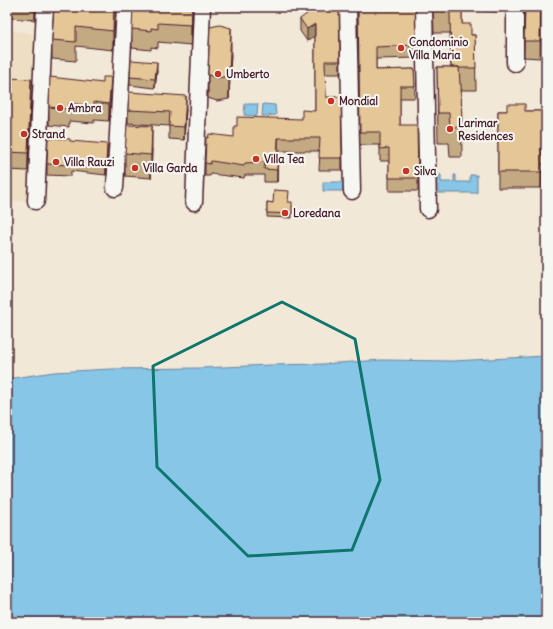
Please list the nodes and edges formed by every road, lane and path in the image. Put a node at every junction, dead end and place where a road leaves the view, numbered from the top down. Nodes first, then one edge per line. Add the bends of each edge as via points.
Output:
1 (45, 7) edge
2 (125, 7) edge
3 (202, 7) edge
4 (348, 7) edge
5 (424, 7) edge
6 (515, 7) edge
7 (515, 63) dead end
8 (115, 188) dead end
9 (352, 191) dead end
10 (36, 201) dead end
11 (194, 202) dead end
12 (428, 209) dead end

1 - 10 lane
2 - 8 lane
3 - 11 lane
4 - 9 lane
5 - 12 lane
6 - 7 lane

